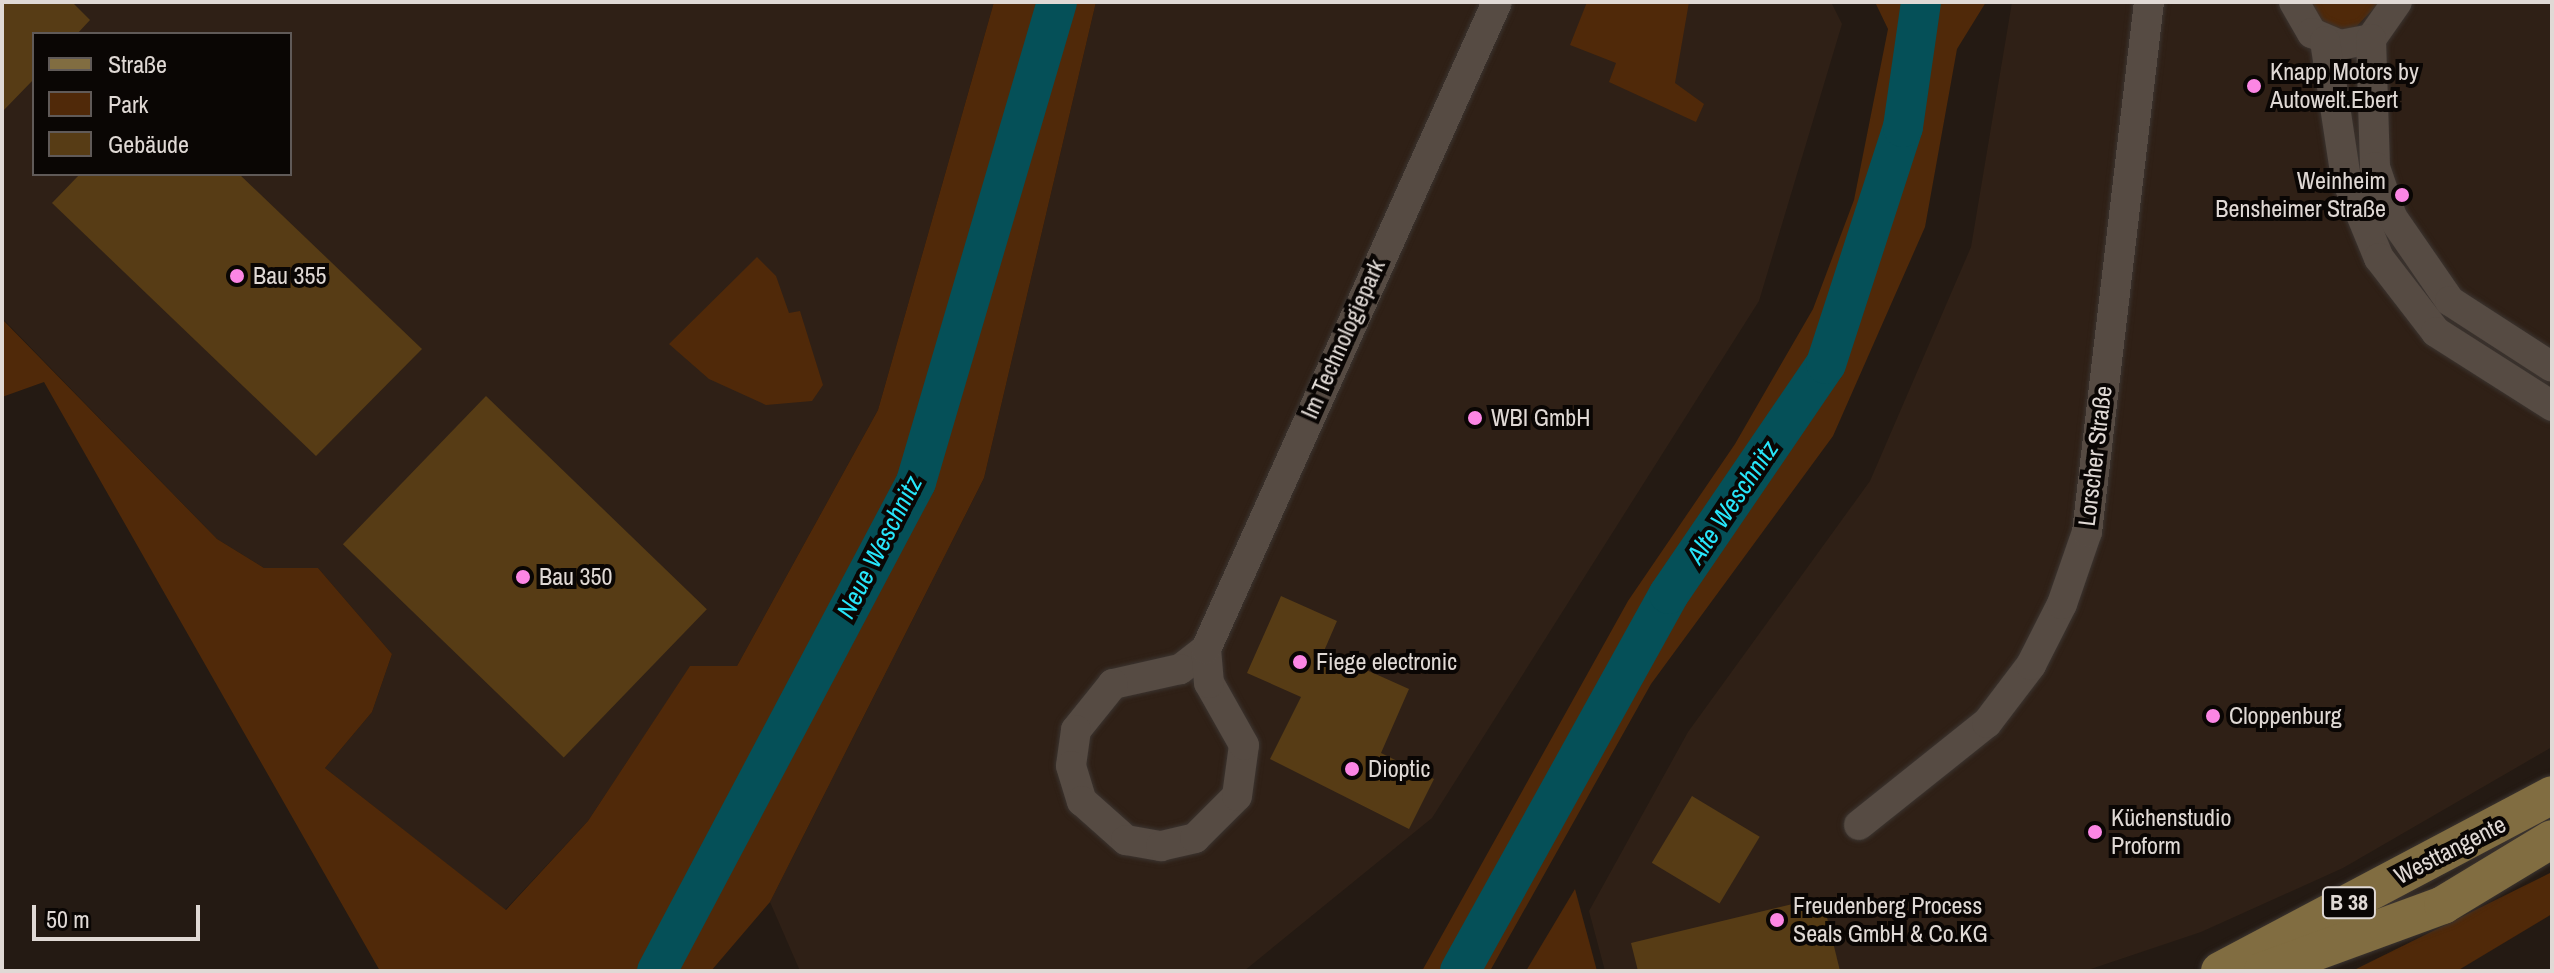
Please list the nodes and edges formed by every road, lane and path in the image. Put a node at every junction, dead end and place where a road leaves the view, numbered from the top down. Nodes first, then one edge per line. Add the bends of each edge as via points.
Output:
1 (1497, 2) edge
2 (2149, 2) edge
3 (2397, 2) edge
4 (2287, 4) edge
5 (1484, 16) edge
6 (2371, 39) junction
7 (2325, 41) junction
8 (2552, 367) edge
9 (2552, 406) edge
10 (1206, 649) junction
11 (2552, 795) edge
12 (1859, 825) dead end
13 (2552, 839) edge
14 (2220, 971) edge
15 (2263, 971) edge

1 - 5 street, Im Technologiepark
2 - 12 street, Lorscher Straße via 2087,532 2062,604 2031,665 1987,723
3 - 6 street
4 - 7 street
5 - 10 street, Im Technologiepark
6 - 7 street
6 - 8 street via 2372,137 2392,217 2450,301
7 - 9 street via 2346,178 2379,258 2436,332
10 - 10 street via 1180,669 1113,684 1076,730 1077,790 1096,820 1126,840 1161,846 1195,838 1237,796 1244,745 1209,683
11 - 14 main road, Westtangente / B 38
13 - 15 main road, Westtangente / B 38 via 2443,905

